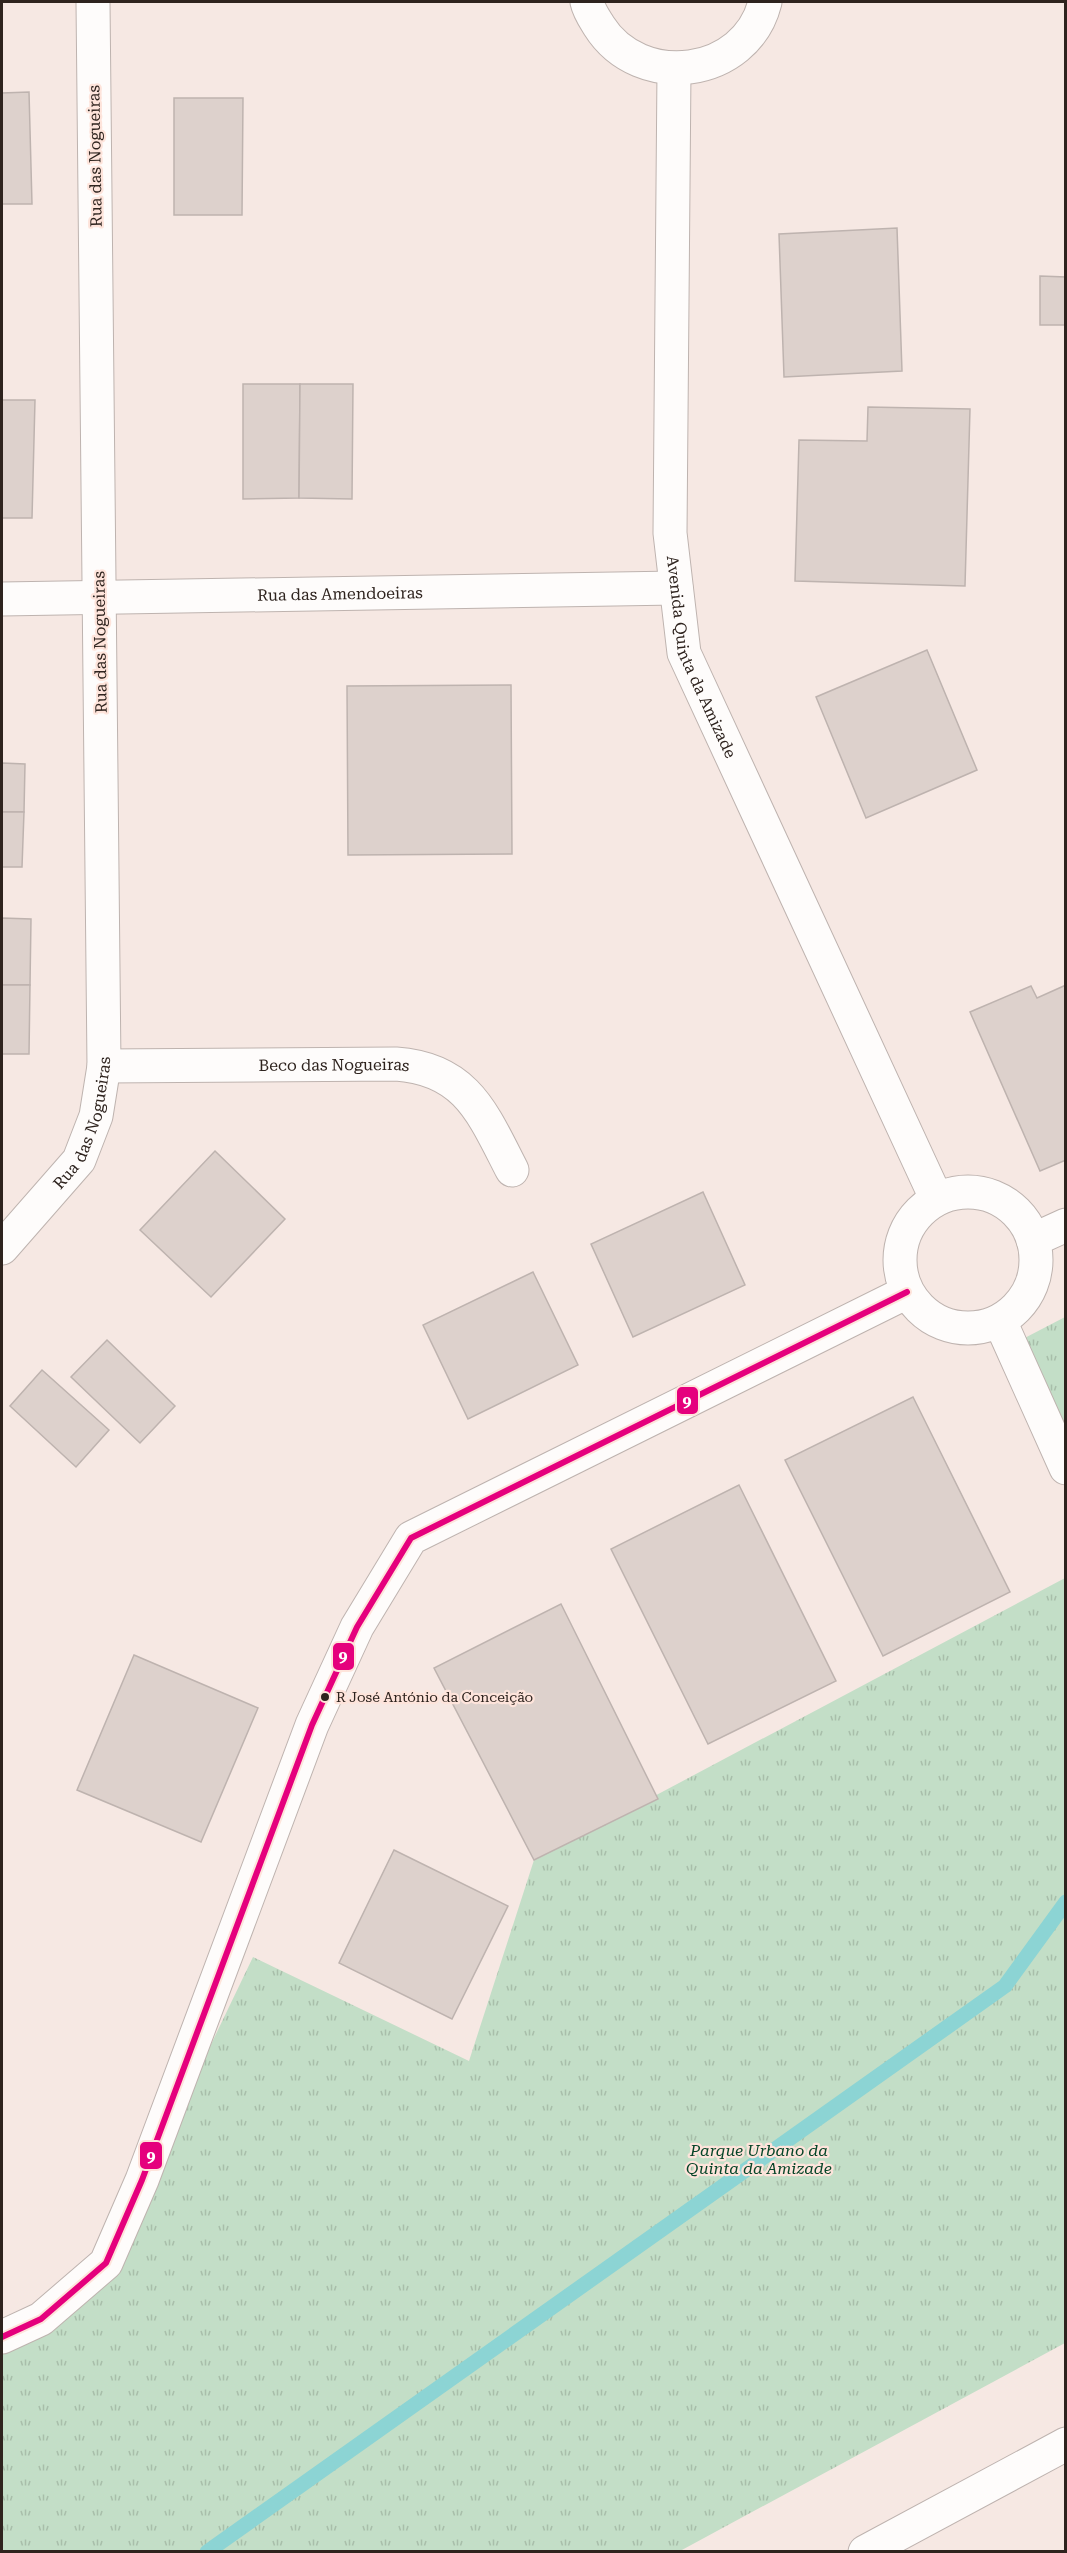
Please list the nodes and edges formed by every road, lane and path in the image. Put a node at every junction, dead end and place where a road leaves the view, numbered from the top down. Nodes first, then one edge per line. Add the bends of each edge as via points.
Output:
1 (93, 2) edge
2 (587, 2) edge
3 (765, 2) edge
4 (674, 70) junction
5 (676, 588) junction
6 (99, 596) junction
7 (2, 599) edge
8 (104, 1066) junction
9 (512, 1170) dead end
10 (936, 1198) junction
11 (1065, 1225) edge
12 (1033, 1240) junction
13 (2, 1248) edge
14 (907, 1292) junction
15 (1000, 1321) junction
16 (1065, 1468) edge
17 (2, 2337) edge
18 (1065, 2444) edge
19 (865, 2552) edge

1 - 6 street, Rua das Nogueiras
2 - 4 street via 608,40 638,62
3 - 4 street via 762,14 741,44 709,63
4 - 5 street, Avenida Quinta da Amizade via 670,533
5 - 6 street, Rua das Amendoeiras
5 - 10 street, Avenida Quinta da Amizade via 684,653
6 - 7 street, Rua das Amendoeiras
6 - 8 street, Rua das Nogueiras
8 - 9 street, Beco das Nogueiras via 396,1064 422,1068 448,1080 474,1099
8 - 13 street, Rua das Nogueiras via 96,1116 79,1160
10 - 12 street via 961,1191 988,1194 1012,1207 1029,1227
10 - 14 street via 915,1215 902,1239 899,1266
11 - 12 street
12 - 15 street via 1034,1280 1021,1304
14 - 15 street via 924,1313 947,1326 973,1329
14 - 17 street via 411,1538 357,1627 312,1725 142,2180 106,2263 41,2319
15 - 16 street
18 - 19 street

